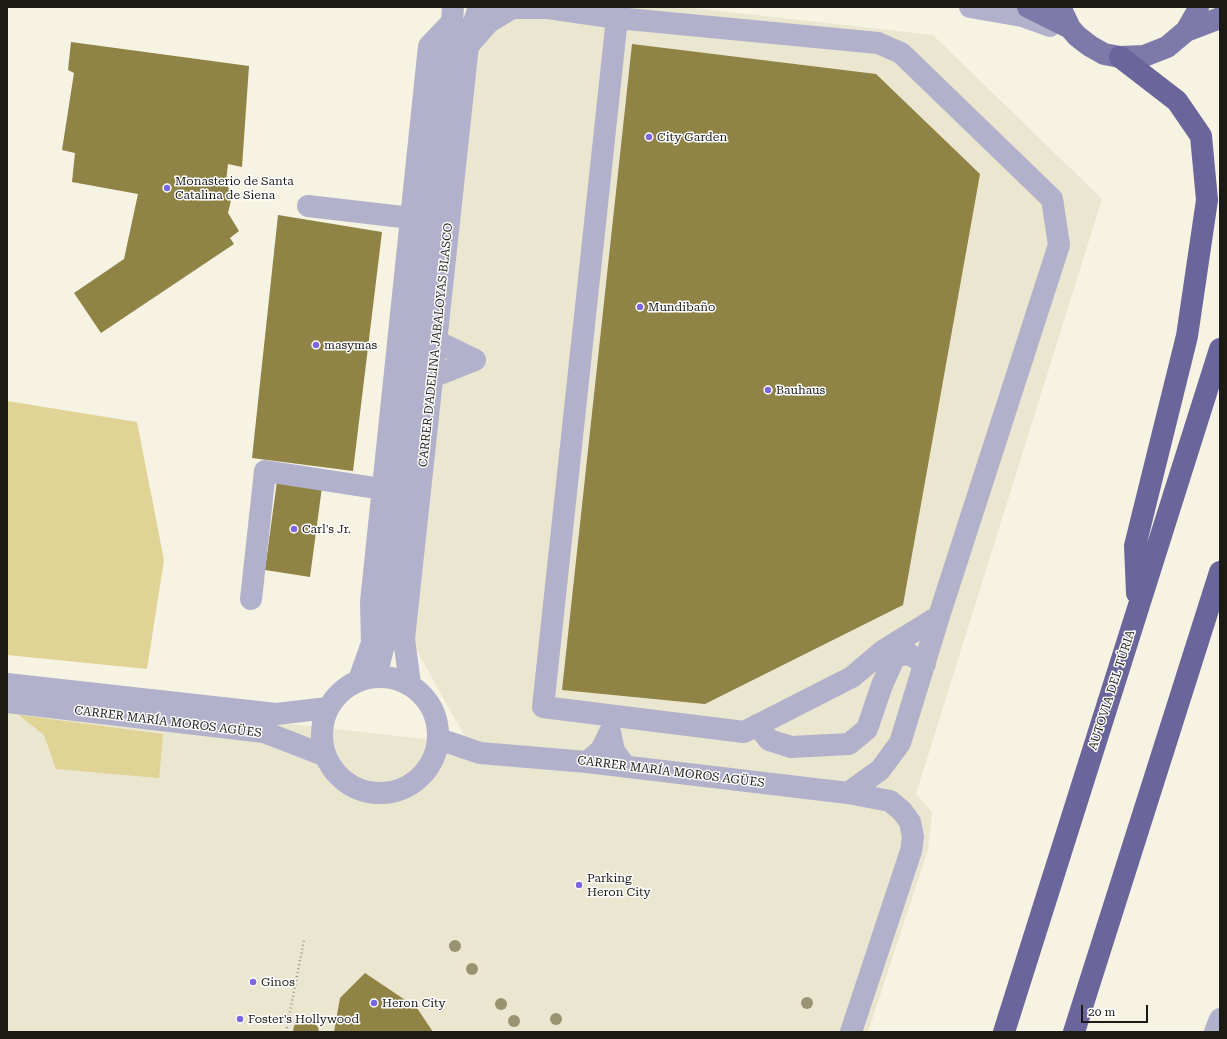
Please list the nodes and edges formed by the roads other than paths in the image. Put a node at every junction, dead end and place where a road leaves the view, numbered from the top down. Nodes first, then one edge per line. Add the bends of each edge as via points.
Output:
1 (479, 7) edge
2 (970, 7) edge
3 (1028, 7) edge
4 (1060, 7) edge
5 (1198, 7) edge
6 (452, 14) edge
7 (617, 18) junction
8 (1220, 18) edge
9 (1186, 31) junction
10 (1074, 32) junction
11 (468, 46) junction
12 (1120, 57) junction
13 (308, 206) dead end
14 (411, 218) junction
15 (436, 341) junction
16 (1220, 349) edge
17 (432, 377) junction
18 (382, 489) junction
19 (1220, 572) edge
20 (251, 599) dead end
21 (1138, 609) junction
22 (939, 616) junction
23 (925, 664) junction
24 (858, 672) junction
25 (368, 678) junction
26 (7, 684) edge
27 (410, 684) junction
28 (882, 685) junction
29 (7, 702) edge
30 (328, 708) junction
31 (611, 724) junction
32 (757, 725) junction
33 (439, 739) junction
34 (326, 756) junction
35 (587, 762) junction
36 (626, 767) junction
37 (848, 793) junction
38 (1220, 1019) edge
39 (851, 1032) edge
40 (1004, 1032) edge
41 (1074, 1032) edge
42 (1215, 1032) edge

1 - 11 street, CARRER D'ADELINA JABALOYAS BLASCO
2 - 10 street via 1022,16
3 - 10 main road
4 - 10 main road
5 - 9 main road
6 - 14 street, CARRER D'ADELINA JABALOYAS BLASCO via 429,46
6 - 25 street, CARRER D'ADELINA JABALOYAS BLASCO via 385,641
7 - 11 street via 548,8 512,8 489,22
7 - 22 street via 878,43 902,54 1052,199 1059,245
7 - 31 street via 543,707
8 - 9 main road
9 - 12 main road via 1162,50 1144,56
10 - 12 main road via 1104,54
11 - 15 street, CARRER D'ADELINA JABALOYAS BLASCO
12 - 21 highway via 1178,101 1201,136 1207,200 1187,336 1135,546
13 - 14 street
14 - 18 street, CARRER D'ADELINA JABALOYAS BLASCO
15 - 17 street, CARRER D'ADELINA JABALOYAS BLASCO
15 - 17 street via 475,360
16 - 21 highway, AUTOVIA DEL TÚRIA
17 - 27 street, CARRER D'ADELINA JABALOYAS BLASCO via 404,639
18 - 20 street via 265,471
18 - 25 street, CARRER D'ADELINA JABALOYAS BLASCO via 371,602 372,643
19 - 41 highway
21 - 40 highway, AUTOVIA DEL TÚRIA
22 - 23 street
22 - 24 street via 884,650
23 - 28 street via 909,654 895,656
23 - 37 street via 900,743 880,770
24 - 28 street
24 - 32 street via 852,678
25 - 27 street
25 - 30 street via 341,691
26 - 30 street, CARRER MARÍA MOROS AGÜES via 276,714
27 - 33 street via 426,698 437,718
28 - 32 street via 867,729 849,744 791,747 769,740
29 - 34 street, CARRER MARÍA MOROS AGÜES via 264,732
30 - 34 street via 322,732
31 - 32 street via 744,732
31 - 35 street via 602,750
31 - 36 street via 614,751
33 - 34 street via 434,759 422,777 405,788 385,794 360,790 339,777
33 - 35 street, CARRER MARÍA MOROS AGÜES via 480,753
35 - 36 street, CARRER MARÍA MOROS AGÜES
36 - 37 street, CARRER MARÍA MOROS AGÜES
37 - 39 street, CARRER MARÍA MOROS AGÜES via 890,801 910,822 913,837 911,851
38 - 42 street

